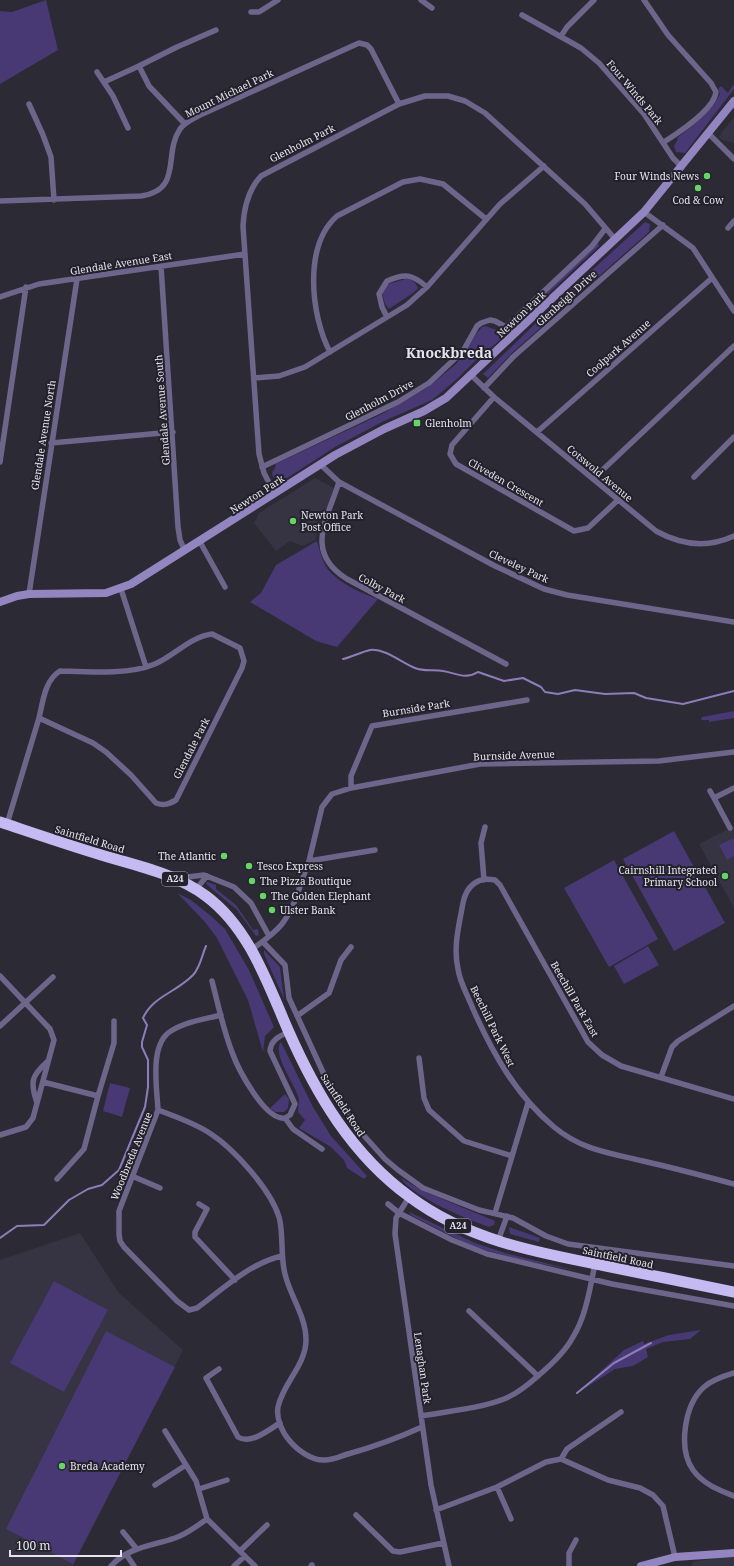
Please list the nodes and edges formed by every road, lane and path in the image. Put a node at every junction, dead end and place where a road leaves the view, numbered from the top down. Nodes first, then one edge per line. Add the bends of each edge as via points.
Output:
1 (278, 0) edge
2 (421, 0) edge
3 (594, 0) edge
4 (644, 0) edge
5 (432, 8) dead end
6 (251, 12) dead end
7 (522, 15) dead end
8 (216, 30) dead end
9 (561, 36) junction
10 (139, 66) junction
11 (97, 72) dead end
12 (104, 82) junction
13 (734, 101) edge
14 (29, 104) dead end
15 (399, 104) junction
16 (185, 124) junction
17 (128, 128) dead end
18 (708, 133) junction
19 (664, 142) junction
20 (734, 159) edge
21 (544, 166) junction
22 (682, 167) junction
23 (54, 200) junction
24 (0, 202) edge
25 (644, 212) junction
26 (486, 219) junction
27 (734, 221) edge
28 (662, 225) junction
29 (728, 228) dead end
30 (605, 229) junction
31 (615, 240) junction
32 (245, 254) junction
33 (161, 266) junction
34 (712, 278) junction
35 (77, 279) junction
36 (26, 287) junction
37 (427, 287) junction
38 (0, 297) edge
39 (734, 310) edge
40 (387, 317) junction
41 (506, 326) junction
42 (514, 334) junction
43 (734, 346) edge
44 (330, 352) junction
45 (471, 375) junction
46 (254, 378) junction
47 (484, 388) junction
48 (494, 397) junction
49 (173, 432) junction
50 (537, 432) junction
51 (734, 437) edge
52 (51, 443) junction
53 (0, 462) edge
54 (320, 464) junction
55 (262, 467) junction
56 (694, 477) dead end
57 (593, 479) junction
58 (339, 482) junction
59 (275, 494) junction
60 (618, 500) junction
61 (734, 536) edge
62 (200, 542) junction
63 (185, 551) junction
64 (225, 587) dead end
65 (121, 589) junction
66 (29, 594) junction
67 (0, 602) edge
68 (734, 622) edge
69 (506, 664) dead end
70 (146, 667) junction
71 (527, 700) dead end
72 (39, 718) junction
73 (734, 752) edge
74 (352, 788) junction
75 (734, 788) edge
76 (710, 791) dead end
77 (714, 798) junction
78 (3, 823) edge
79 (484, 827) dead end
80 (730, 828) dead end
81 (375, 850) dead end
82 (309, 860) junction
83 (207, 876) junction
84 (174, 878) junction
85 (484, 880) junction
86 (196, 889) junction
87 (270, 936) junction
88 (263, 942) junction
89 (351, 947) dead end
90 (251, 950) junction
91 (0, 976) edge
92 (53, 977) dead end
93 (212, 980) dead end
94 (25, 1002) junction
95 (734, 1006) edge
96 (221, 1015) junction
97 (297, 1016) junction
98 (114, 1021) dead end
99 (0, 1026) edge
100 (288, 1032) junction
101 (419, 1058) dead end
102 (49, 1061) junction
103 (661, 1077) junction
104 (43, 1082) junction
105 (98, 1096) junction
106 (734, 1099) edge
107 (37, 1103) junction
108 (528, 1103) junction
109 (158, 1110) junction
110 (285, 1118) junction
111 (0, 1135) edge
112 (322, 1149) dead end
113 (512, 1156) junction
114 (132, 1176) junction
115 (57, 1179) dead end
116 (734, 1184) edge
117 (160, 1188) dead end
118 (409, 1197) junction
119 (199, 1204) dead end
120 (388, 1204) dead end
121 (399, 1213) junction
122 (495, 1213) junction
123 (507, 1216) junction
124 (498, 1242) junction
125 (282, 1256) junction
126 (595, 1264) junction
127 (734, 1266) edge
128 (592, 1279) junction
129 (235, 1280) junction
130 (734, 1292) edge
131 (734, 1306) edge
132 (469, 1311) dead end
133 (219, 1369) dead end
134 (734, 1373) edge
135 (538, 1376) junction
136 (621, 1412) dead end
137 (421, 1416) junction
138 (280, 1423) junction
139 (422, 1427) junction
140 (165, 1431) dead end
141 (561, 1459) junction
142 (186, 1465) junction
143 (227, 1480) dead end
144 (155, 1485) dead end
145 (497, 1487) junction
146 (199, 1489) junction
147 (734, 1496) edge
148 (436, 1510) junction
149 (356, 1515) dead end
150 (207, 1519) junction
151 (511, 1519) dead end
152 (267, 1525) dead end
153 (123, 1532) dead end
154 (576, 1540) dead end
155 (443, 1543) junction
156 (136, 1548) junction
157 (240, 1551) junction
158 (734, 1553) edge
159 (126, 1554) junction
160 (245, 1556) junction
161 (675, 1557) junction
162 (111, 1566) edge
163 (134, 1566) edge
164 (234, 1566) edge
165 (255, 1566) edge
166 (449, 1566) edge
167 (569, 1566) edge
168 (641, 1566) edge

1 - 6 street via 259,12
2 - 5 street
3 - 9 street
4 - 19 street via 664,31 711,83 716,92 698,116
7 - 9 street, Four Winds Park
8 - 10 street
9 - 19 street, Four Winds Park via 590,54 607,70
10 - 12 street
10 - 16 street via 149,86
11 - 12 street
12 - 17 street
13 - 18 street, Newton Park
14 - 23 street via 51,157
15 - 16 street, Mount Michael Park via 371,49 359,43
15 - 21 street, Glenholm Park via 419,97 438,95 465,101 485,113
15 - 32 street, Glenholm Park via 261,176 252,188 245,206
16 - 23 street, Mount Michael Park via 175,142 167,181 160,190 141,196
18 - 20 street
18 - 22 street, Newton Park
19 - 22 street, Four Winds Park via 673,158
21 - 26 street
21 - 30 street, Glenholm Park via 585,204
22 - 25 street, Newton Park
23 - 24 street, Mount Michael Park
25 - 28 street
25 - 31 street, Newton Park
26 - 37 street
26 - 44 street via 443,184 420,178 403,182 337,216 324,234 317,253 315,270 317,317
27 - 29 street
28 - 34 street via 693,248
28 - 47 street, Glenbeigh Drive via 513,357
30 - 31 street, Glenholm Park
30 - 41 street via 592,246
31 - 42 street, Newton Park
32 - 33 street, Glendale Avenue East
32 - 46 street, Glenholm Park
33 - 35 street, Glendale Avenue East
33 - 49 street, Glendale Avenue South
34 - 39 street
34 - 50 street, Coolpark Avenue
35 - 36 street, Glendale Avenue East
35 - 52 street, Glendale Avenue North
36 - 38 street, Glendale Avenue East
36 - 53 street
37 - 40 street via 407,305
37 - 40 street via 417,278 407,275 387,281 379,294
40 - 44 street
41 - 42 street, Glenholm Drive
41 - 55 street, Glenholm Drive via 490,320 481,323 463,351 429,383 398,402
42 - 45 street, Newton Park
43 - 57 street
44 - 46 street via 293,372
45 - 47 street, Cotswold Avenue
45 - 54 street, Newton Park via 435,405 362,440
46 - 55 street, Glenholm Park
47 - 48 street, Cotswold Avenue
48 - 50 street, Cotswold Avenue
48 - 60 street, Cliveden Crescent via 452,445 450,454 456,464 574,531 588,528
49 - 52 street
49 - 63 street, Glendale Avenue South via 178,527 181,545
50 - 57 street, Cotswold Avenue
51 - 56 street
52 - 66 street, Glendale Avenue North
54 - 58 street, Cleveley Park
54 - 59 street, Newton Park
55 - 59 street, Glenholm Park
57 - 60 street, Cotswold Avenue
58 - 68 street, Cleveley Park via 544,589
58 - 69 street, Colby Park via 321,535 323,551 333,569 347,579
59 - 62 street, Newton Park
60 - 61 street, Cotswold Avenue via 650,527 674,539 705,543
62 - 63 street, Newton Park
62 - 64 street
63 - 65 street, Newton Park
65 - 66 street, Newton Park via 106,593
65 - 70 street
66 - 67 street, Newton Park
70 - 72 street, Glendale Park via 136,670 60,671 53,675 48,684
70 - 72 street, Glendale Park via 203,635 212,634 226,640 240,648 243,654 242,668 176,800 169,804 156,803 120,764 93,743
71 - 74 street, Burnside Park via 372,726 351,776
72 - 78 street, Glendale Park
73 - 74 street, Burnside Avenue via 655,761 480,764
74 - 82 street via 332,794 322,807
75 - 77 street
76 - 77 street
77 - 80 street
78 - 84 highway, Saintfield Road / A24
79 - 85 street via 480,843
81 - 82 street
82 - 87 street via 289,912
83 - 84 street, Saintfield Road
83 - 86 street
83 - 87 street, Saintfield Road via 234,887 246,896
84 - 86 highway, Saintfield Road / A24
85 - 103 street, Beechill Park East via 494,880 500,885 594,1049 621,1066
85 - 108 street, Beechill Park West via 475,882 468,888 464,899 456,950 458,970 499,1063
86 - 90 highway, Saintfield Road / A24 via 230,918
87 - 88 street
88 - 90 street
88 - 97 street, Saintfield Road via 285,965 287,992
89 - 97 street via 341,960 329,993
90 - 100 highway, Saintfield Road / A24
91 - 94 street
92 - 94 street
93 - 96 street
94 - 99 street
94 - 102 street via 46,1024 53,1036
95 - 103 street via 678,1041 672,1047
96 - 109 street via 179,1026 163,1038 156,1055
96 - 110 street via 235,1061 255,1095 277,1118
97 - 122 street, Saintfield Road via 318,1064 335,1094 358,1129 385,1159 423,1188
98 - 105 street via 114,1043
100 - 110 street via 275,1040 270,1051 295,1104 290,1116
100 - 118 highway, Saintfield Road / A24 via 312,1081 339,1125 367,1160
101 - 113 street via 424,1098 429,1110 464,1141
102 - 104 street
102 - 107 street via 33,1078 32,1087
103 - 106 street, Beechill Park East
104 - 105 street
104 - 107 street
105 - 115 street via 84,1149
107 - 111 street via 33,1118 26,1127
108 - 113 street
108 - 116 street, Beechill Park West via 555,1128 584,1146 606,1154
109 - 114 street, Woodbreda Avenue
109 - 125 street via 211,1134 253,1174 278,1214
110 - 112 street via 293,1129
113 - 122 street
114 - 117 street
114 - 129 street, Woodbreda Avenue via 119,1211 120,1241 177,1302 184,1308 193,1310
118 - 121 street, Lenaghan Park
118 - 124 highway, Saintfield Road / A24 via 461,1227
119 - 129 street via 207,1209 195,1237
120 - 121 street
121 - 128 street via 468,1248
121 - 137 street, Lenaghan Park via 395,1222 395,1234
122 - 123 street, Saintfield Road
123 - 124 street
123 - 127 street, Saintfield Road via 546,1236 577,1246
124 - 126 highway, Saintfield Road / A24
125 - 129 street, Woodbreda Avenue via 263,1262
125 - 138 street via 286,1279 300,1314 306,1343 300,1362 278,1407
126 - 128 street
126 - 130 highway, Saintfield Road / A24
128 - 131 street
128 - 135 street via 574,1336 560,1355
132 - 135 street
133 - 138 street via 206,1378 238,1437 253,1439
134 - 147 street via 711,1383 699,1393 688,1417 684,1442 688,1461 698,1477 714,1488
135 - 137 street via 505,1399
136 - 141 street via 567,1448
137 - 139 street, Lenaghan Park
138 - 139 street via 291,1443 310,1456 325,1460 364,1450
139 - 148 street, Lenaghan Park
140 - 142 street
141 - 145 street via 546,1462
141 - 161 street via 608,1480 640,1488 654,1495 663,1506
142 - 144 street
142 - 146 street
143 - 146 street
145 - 148 street
145 - 151 street
146 - 150 street
148 - 155 street, Lenaghan Park
149 - 155 street via 393,1551 400,1552
150 - 156 street via 186,1534
150 - 157 street
152 - 157 street
153 - 156 street
154 - 167 street via 569,1553
155 - 166 street, Lenaghan Park
156 - 159 street
157 - 160 street
158 - 161 street
159 - 162 street
159 - 163 street
160 - 164 street
160 - 165 street
161 - 168 street

